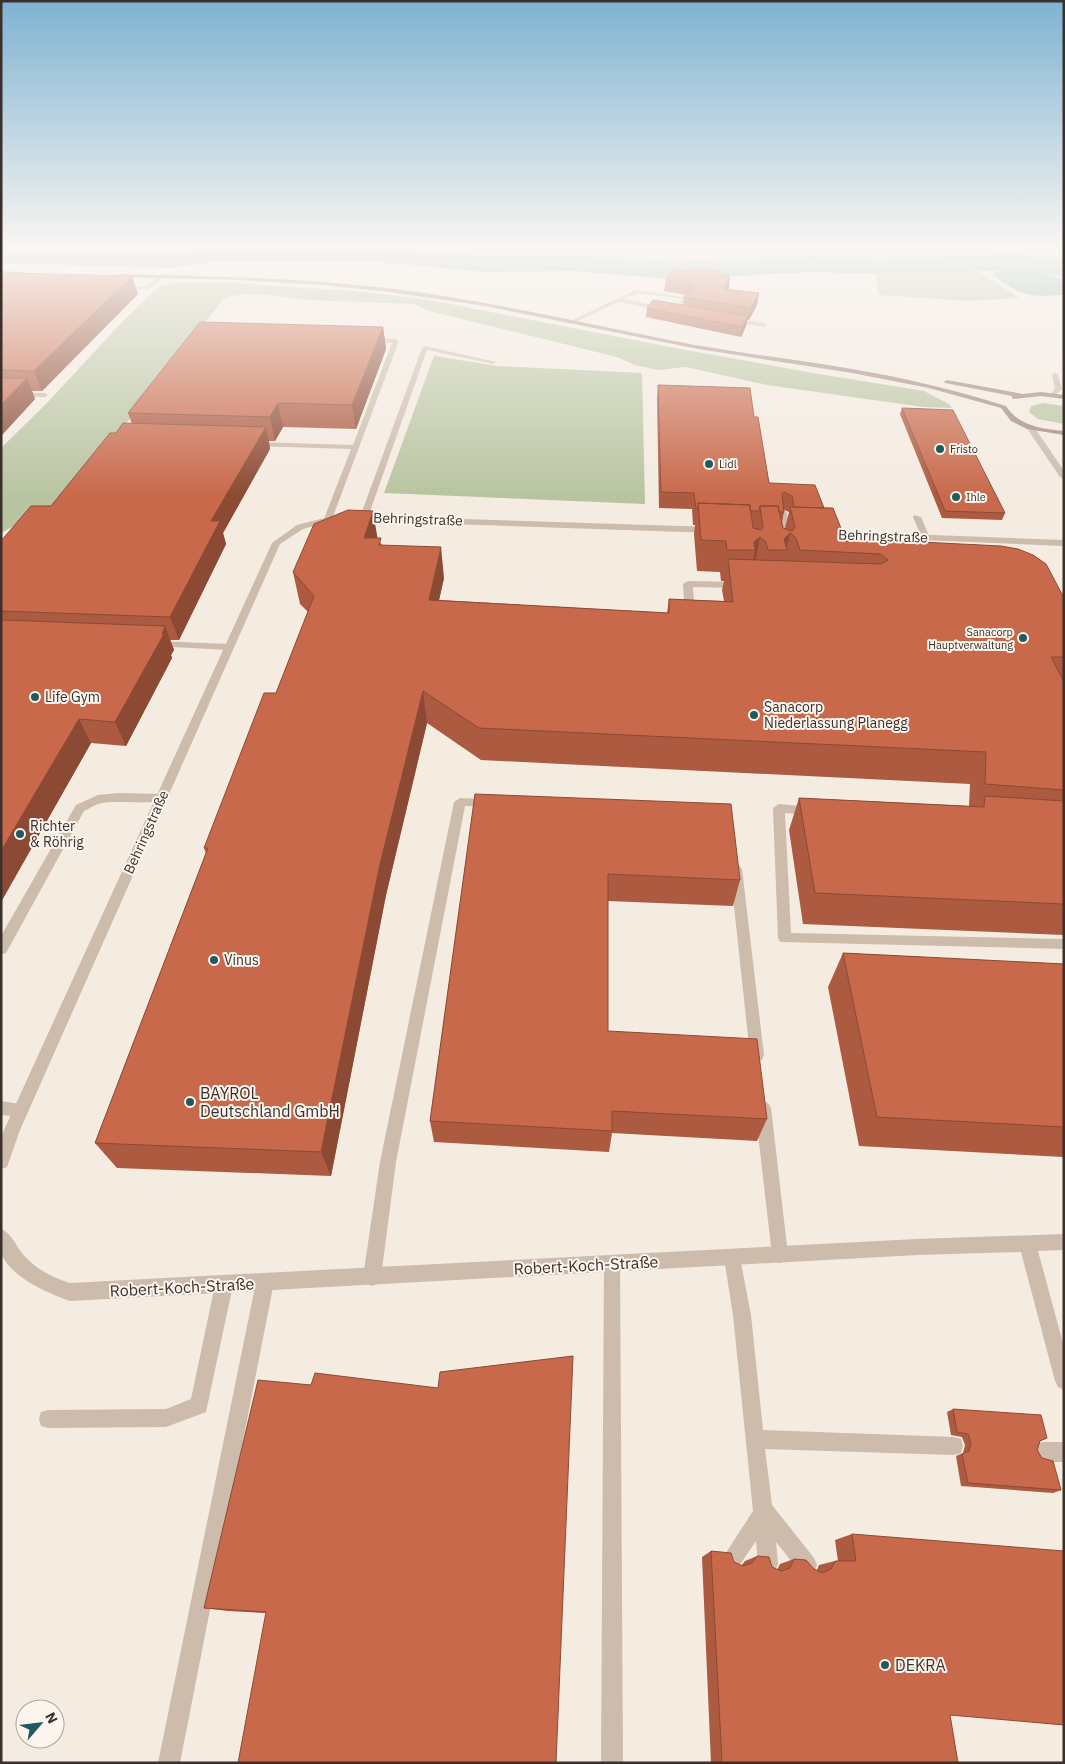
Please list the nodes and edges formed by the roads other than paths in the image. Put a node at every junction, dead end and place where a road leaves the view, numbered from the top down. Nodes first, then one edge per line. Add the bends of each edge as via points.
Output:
1 (621, 331) edge
2 (358, 340) edge
3 (493, 362) dead end
4 (867, 374) junction
5 (1055, 375) dead end
6 (1, 394) edge
7 (46, 395) dead end
8 (1020, 395) junction
9 (1053, 395) junction
10 (1064, 397) edge
11 (1004, 407) junction
12 (1030, 427) junction
13 (1064, 433) edge
14 (247, 444) edge
15 (354, 447) junction
16 (1064, 477) edge
17 (783, 512) edge
18 (364, 517) junction
19 (917, 517) dead end
20 (328, 519) junction
21 (722, 530) edge
22 (786, 533) edge
23 (816, 534) edge
24 (926, 538) junction
25 (1064, 543) edge
26 (747, 585) edge
27 (691, 622) edge
28 (150, 644) edge
29 (229, 647) junction
30 (161, 798) junction
31 (500, 804) edge
32 (828, 812) edge
33 (734, 852) edge
34 (1064, 944) edge
35 (1, 949) edge
36 (759, 1068) edge
37 (762, 1098) edge
38 (1, 1108) edge
39 (21, 1110) junction
40 (1, 1162) edge
41 (1, 1237) edge
42 (1064, 1242) edge
43 (1027, 1243) junction
44 (780, 1255) junction
45 (732, 1258) junction
46 (612, 1263) junction
47 (372, 1277) junction
48 (265, 1282) junction
49 (224, 1284) junction
50 (1064, 1381) edge
51 (48, 1419) dead end
52 (755, 1439) junction
53 (954, 1446) dead end
54 (1042, 1452) dead end
55 (1064, 1452) edge
56 (764, 1511) junction
57 (732, 1559) edge
58 (768, 1564) edge
59 (807, 1565) edge
60 (169, 1763) edge
61 (612, 1763) edge

1 - 4 main road
2 - 15 street via 396,341
3 - 18 street via 425,348
4 - 8 main road
4 - 11 main road via 959,393
5 - 9 street via 1059,389
6 - 7 street
8 - 9 main road
8 - 11 main road via 1006,402
9 - 10 main road
11 - 12 main road via 1011,417
12 - 13 main road
12 - 16 street
14 - 15 street
15 - 20 street
17 - 22 street
18 - 20 street, Behringstraße
18 - 21 street, Behringstraße
19 - 24 street
20 - 29 street, Behringstraße via 300,527 276,543
23 - 24 street, Behringstraße
24 - 25 street, Behringstraße
26 - 27 street via 688,584
28 - 29 street
29 - 30 street, Behringstraße
30 - 35 street via 98,799 80,808
30 - 39 street, Behringstraße
31 - 47 street via 460,802 388,1162
32 - 34 street via 778,808 785,938
33 - 36 street
37 - 44 street
38 - 39 street
39 - 40 street, Behringstraße
41 - 49 street, Robert-Koch-Straße via 13,1258 36,1278 70,1292
42 - 43 street, Robert-Koch-Straße
43 - 44 street, Robert-Koch-Straße
43 - 50 street
44 - 45 street, Robert-Koch-Straße
45 - 46 street, Robert-Koch-Straße
45 - 52 street via 742,1315
46 - 47 street, Robert-Koch-Straße
46 - 61 street
47 - 48 street, Robert-Koch-Straße
48 - 49 street, Robert-Koch-Straße
48 - 60 street
49 - 51 street via 199,1405 166,1418
52 - 53 street
52 - 56 street
54 - 55 street
56 - 57 street
56 - 58 street
56 - 59 street

